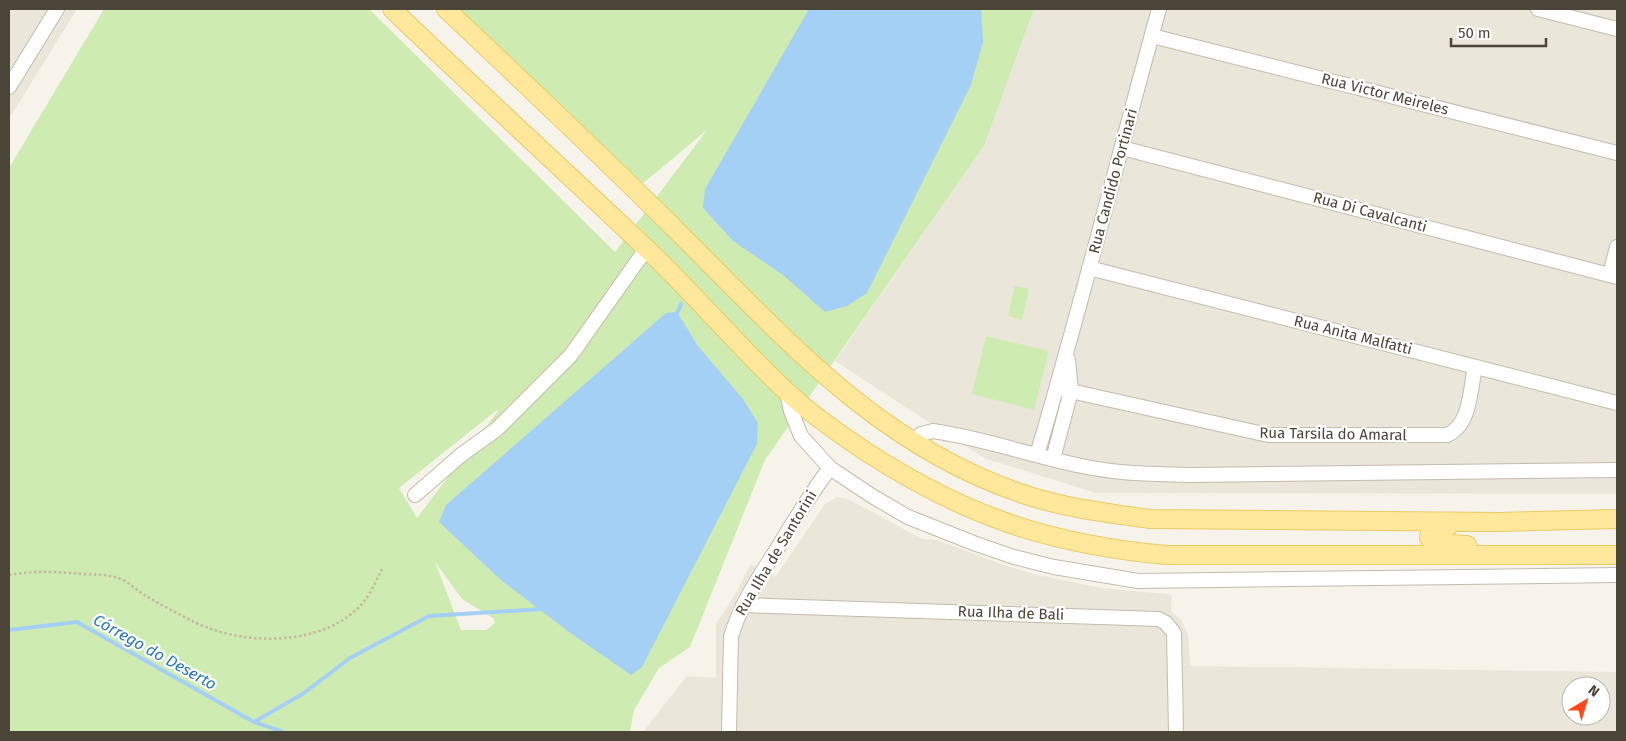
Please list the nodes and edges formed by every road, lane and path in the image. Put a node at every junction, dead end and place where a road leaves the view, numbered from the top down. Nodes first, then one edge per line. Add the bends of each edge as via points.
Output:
1 (57, 9) edge
2 (392, 9) edge
3 (446, 9) edge
4 (1159, 9) edge
5 (1538, 9) edge
6 (1617, 29) edge
7 (1152, 36) junction
8 (9, 87) edge
9 (1122, 148) junction
10 (1617, 153) edge
11 (1617, 247) edge
12 (646, 249) junction
13 (1088, 268) junction
14 (1614, 276) edge
15 (1068, 354) junction
16 (1475, 367) junction
17 (1057, 388) junction
18 (1071, 391) junction
19 (787, 392) junction
20 (1617, 403) edge
21 (913, 442) junction
22 (1036, 455) junction
23 (1053, 459) junction
24 (830, 468) junction
25 (1617, 470) edge
26 (415, 495) dead end
27 (1617, 519) edge
28 (1499, 522) junction
29 (1617, 555) edge
30 (1594, 556) junction
31 (382, 569) dead end
32 (9, 575) edge
33 (1617, 575) edge
34 (743, 605) junction
35 (729, 732) edge
36 (1176, 732) edge

1 - 8 street
2 - 12 main road
3 - 21 main road via 819,370 875,417
4 - 7 street, Rua Candido Portinari
5 - 6 street
7 - 9 street, Rua Candido Portinari
7 - 10 street, Rua Victor Meireles
9 - 13 street, Rua Candido Portinari
9 - 14 street, Rua Di Cavalcanti
11 - 14 street
12 - 19 main road
12 - 26 street via 571,355 497,429
13 - 15 street, Rua Candido Portinari
13 - 16 street, Rua Anita Malfatti
15 - 17 street, Rua Candido Portinari
15 - 18 street, Rua Candido Portinari
16 - 18 street, Rua Tarsila do Amaral via 1464,418 1457,430 1447,435 1268,435
16 - 20 street, Rua Anita Malfatti
17 - 18 street, Rua Tarsila do Amaral
17 - 22 street, Rua Candido Portinari
18 - 23 street, Rua Candido Portinari
19 - 24 street via 801,436
19 - 30 main road via 826,425 937,494 1025,530 1073,542 1175,555
21 - 22 street via 921,434 933,431
21 - 28 main road via 985,479 1024,494 1106,513 1237,521
22 - 23 street
23 - 25 street via 1132,473 1192,475
24 - 33 street via 908,516 976,544 1030,561 1138,581
24 - 34 street, Rua Ilha de Santorini
27 - 28 main road
28 - 30 main road via 1483,526 1435,527 1429,538 1434,543 1449,544 1565,547
29 - 30 main road
31 - 32 path via 367,597 344,619 314,634 282,638 237,634 195,622 142,594 120,578 104,574 27,571
34 - 35 street, Rua Ilha de Santorini via 730,637
34 - 36 street, Rua Ilha de Bali via 1159,619 1174,633

